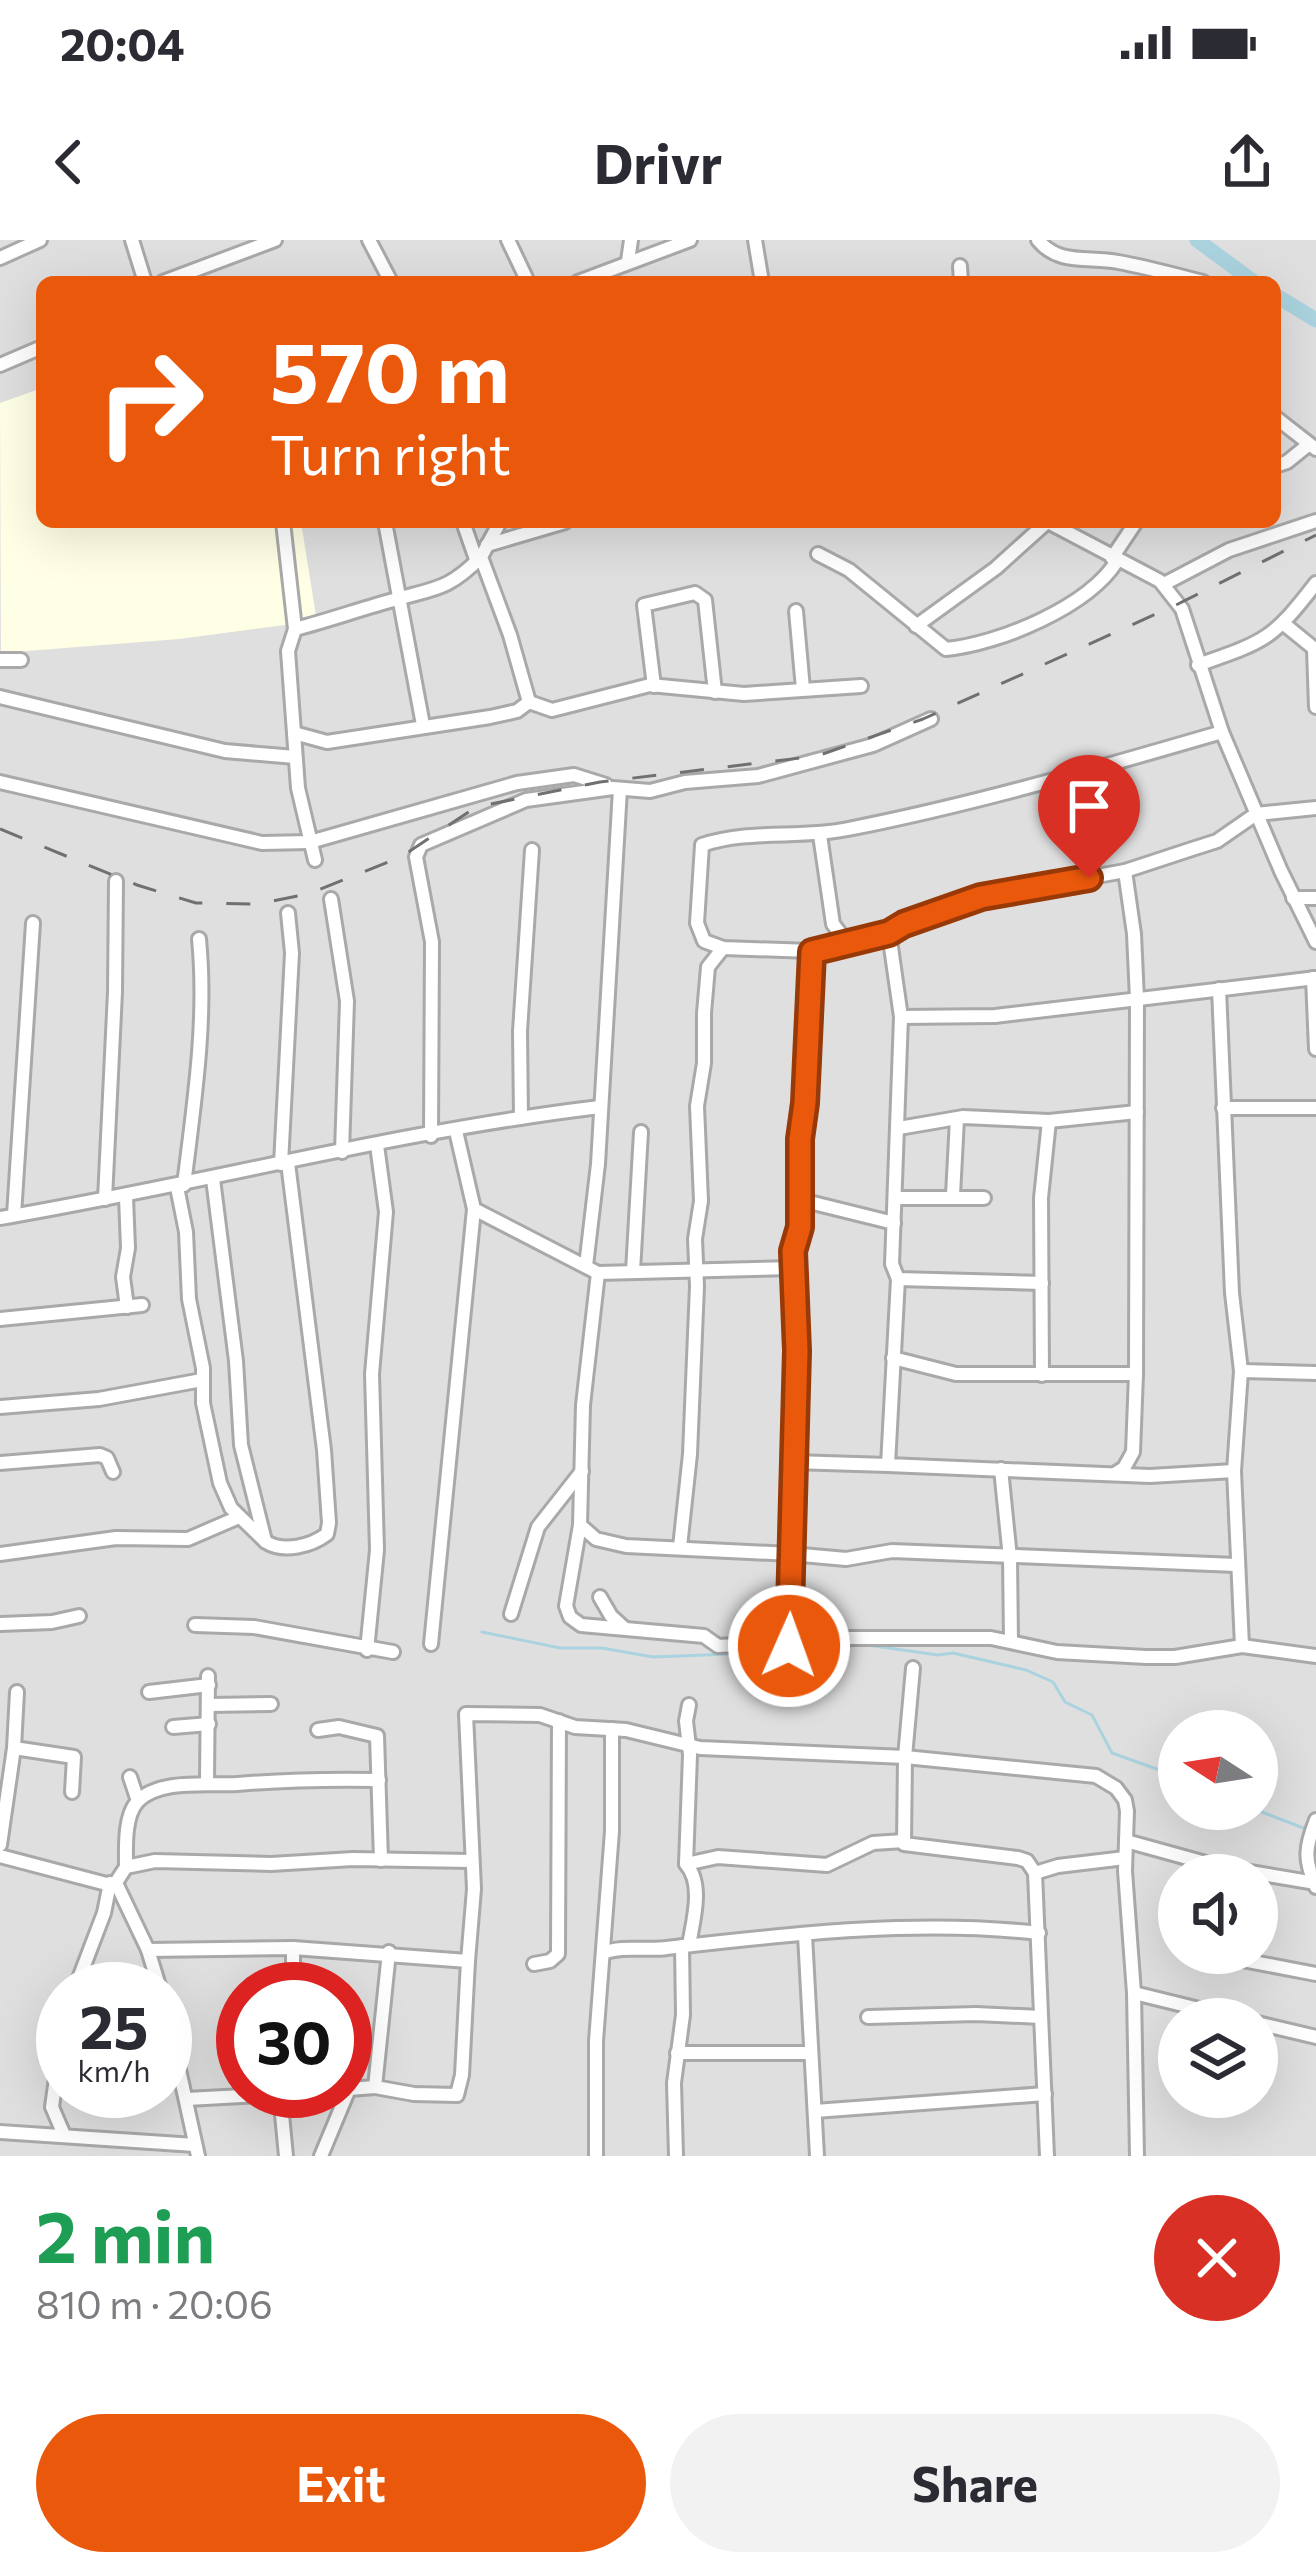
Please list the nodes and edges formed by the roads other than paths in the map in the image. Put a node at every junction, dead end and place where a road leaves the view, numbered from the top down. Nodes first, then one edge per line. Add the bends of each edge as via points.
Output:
1 (40, 240) edge
2 (132, 240) edge
3 (275, 240) edge
4 (368, 240) edge
5 (508, 240) edge
6 (632, 240) edge
7 (690, 240) edge
8 (755, 240) edge
9 (1038, 240) edge
10 (0, 258) edge
11 (628, 261) junction
12 (960, 266) dead end
13 (143, 276) edge
14 (179, 276) edge
15 (388, 276) edge
16 (525, 276) edge
17 (592, 276) edge
18 (761, 276) edge
19 (961, 276) edge
20 (1178, 276) edge
21 (36, 349) edge
22 (0, 365) edge
23 (1281, 422) edge
24 (1312, 447) edge
25 (1281, 464) edge
26 (1316, 520) edge
27 (284, 528) edge
28 (387, 528) edge
29 (467, 528) edge
30 (496, 528) edge
31 (549, 528) edge
32 (1040, 528) edge
33 (1058, 528) edge
34 (1133, 528) edge
35 (481, 554) junction
36 (818, 554) dead end
37 (1115, 560) junction
38 (1316, 583) edge
39 (1164, 584) junction
40 (400, 598) junction
41 (796, 611) dead end
42 (1284, 624) junction
43 (916, 626) junction
44 (296, 628) junction
45 (1315, 649) edge
46 (0, 660) edge
47 (21, 660) dead end
48 (1198, 665) junction
49 (654, 686) junction
50 (861, 686) dead end
51 (803, 689) junction
52 (715, 692) junction
53 (0, 697) edge
54 (530, 702) junction
55 (1316, 707) edge
56 (931, 718) dead end
57 (423, 725) junction
58 (1222, 732) junction
59 (294, 734) junction
60 (295, 758) junction
61 (0, 782) edge
62 (616, 789) junction
63 (1316, 808) edge
64 (1256, 814) junction
65 (820, 835) junction
66 (310, 842) junction
67 (532, 850) dead end
68 (315, 860) dead end
69 (1124, 871) junction
70 (116, 881) dead end
71 (1293, 898) junction
72 (1316, 898) edge
73 (331, 899) dead end
74 (288, 913) dead end
75 (33, 922) dead end
76 (889, 933) junction
77 (199, 939) dead end
78 (840, 940) junction
79 (704, 941) junction
80 (1316, 942) edge
81 (723, 948) junction
82 (812, 952) junction
83 (708, 968) junction
84 (1314, 978) edge
85 (1220, 989) junction
86 (1137, 999) junction
87 (901, 1017) junction
88 (1316, 1049) edge
89 (600, 1107) junction
90 (1223, 1108) junction
91 (1316, 1108) edge
92 (1137, 1112) junction
93 (520, 1118) junction
94 (957, 1119) junction
95 (1048, 1121) junction
96 (899, 1128) junction
97 (456, 1131) junction
98 (641, 1132) dead end
99 (431, 1136) junction
100 (377, 1145) junction
101 (341, 1152) junction
102 (285, 1163) junction
103 (213, 1179) junction
104 (181, 1186) junction
105 (953, 1195) junction
106 (126, 1198) junction
107 (896, 1198) junction
108 (984, 1198) dead end
109 (105, 1199) junction
110 (801, 1200) junction
111 (474, 1209) junction
112 (7, 1216) edge
113 (894, 1222) junction
114 (794, 1268) junction
115 (592, 1270) junction
116 (632, 1270) junction
117 (697, 1270) junction
118 (898, 1279) junction
119 (1042, 1283) junction
120 (0, 1319) edge
121 (893, 1358) junction
122 (1241, 1372) junction
123 (1316, 1373) edge
124 (1136, 1374) junction
125 (1042, 1375) junction
126 (202, 1379) junction
127 (0, 1408) edge
128 (1133, 1452) junction
129 (793, 1462) junction
130 (0, 1463) edge
131 (888, 1466) junction
132 (1001, 1469) junction
133 (582, 1471) junction
134 (1234, 1471) junction
135 (113, 1472) dead end
136 (1116, 1473) junction
137 (1150, 1476) junction
138 (238, 1517) junction
139 (580, 1525) junction
140 (1006, 1537) junction
141 (266, 1542) junction
142 (680, 1547) junction
143 (0, 1554) edge
144 (791, 1554) junction
145 (988, 1557) junction
146 (1010, 1558) junction
147 (1236, 1565) junction
148 (600, 1597) dead end
149 (511, 1614) dead end
150 (79, 1616) dead end
151 (0, 1624) edge
152 (195, 1625) dead end
153 (624, 1628) junction
154 (789, 1640) junction
155 (1011, 1641) junction
156 (431, 1644) dead end
157 (1242, 1646) junction
158 (367, 1650) junction
159 (393, 1652) dead end
160 (1316, 1656) edge
161 (913, 1668) dead end
162 (776, 1688) dead end
163 (17, 1692) dead end
164 (149, 1692) dead end
165 (272, 1704) dead end
166 (209, 1705) junction
167 (689, 1705) dead end
168 (559, 1721) junction
169 (209, 1724) junction
170 (173, 1727) dead end
171 (612, 1729) junction
172 (318, 1730) dead end
173 (690, 1744) junction
174 (14, 1748) junction
175 (905, 1756) junction
176 (130, 1778) dead end
177 (207, 1780) junction
178 (379, 1780) junction
179 (72, 1792) dead end
180 (138, 1801) junction
181 (1316, 1820) edge
182 (904, 1841) junction
183 (1126, 1841) junction
184 (0, 1845) edge
185 (1171, 1854) edge
186 (0, 1856) edge
187 (1125, 1858) junction
188 (381, 1860) junction
189 (472, 1862) junction
190 (686, 1864) junction
191 (126, 1867) junction
192 (1035, 1873) junction
193 (1278, 1877) edge
194 (112, 1884) junction
195 (1316, 1885) edge
196 (1040, 1933) junction
197 (805, 1935) junction
198 (686, 1945) junction
199 (292, 1948) junction
200 (148, 1950) junction
201 (389, 1952) junction
202 (603, 1954) junction
203 (468, 1961) junction
204 (85, 1962) edge
205 (152, 1962) edge
206 (292, 1962) edge
207 (534, 1964) dead end
208 (1278, 1967) edge
209 (1316, 1974) edge
210 (1134, 1994) junction
211 (1158, 2000) edge
212 (868, 2017) dead end
213 (1041, 2018) junction
214 (1278, 2028) edge
215 (1316, 2037) edge
216 (677, 2053) junction
217 (810, 2053) junction
218 (376, 2087) junction
219 (1046, 2094) junction
220 (814, 2111) junction
221 (57, 2118) edge
222 (190, 2118) edge
223 (285, 2118) edge
224 (0, 2132) edge
225 (64, 2135) junction
226 (117, 2141) junction
227 (196, 2150) edge
228 (114, 2156) edge
229 (286, 2156) edge
230 (321, 2156) edge
231 (596, 2156) edge
232 (676, 2156) edge
233 (817, 2156) edge
234 (1047, 2156) edge
235 (1136, 2156) edge

1 - 10 street
2 - 13 street
3 - 14 street
4 - 15 street
5 - 16 street
6 - 11 street
7 - 11 street
8 - 18 street
9 - 20 street via 1063,257
11 - 17 street
12 - 19 street
21 - 22 street
23 - 24 street
24 - 25 street
26 - 39 street via 1229,550
27 - 44 street
28 - 40 street
29 - 35 street
30 - 35 street
31 - 35 street
32 - 43 street
33 - 37 street
34 - 37 street
35 - 40 street via 449,584
35 - 54 street
36 - 43 street
37 - 39 street
37 - 43 street via 1090,591 981,642 946,649
38 - 42 street
39 - 48 street via 1186,618
40 - 44 street
40 - 57 street
41 - 51 street
42 - 45 street
42 - 48 street via 1265,640
44 - 59 street via 287,651
45 - 55 street
46 - 47 street
48 - 58 street
49 - 52 street
49 - 52 street via 644,605 695,592 705,600
49 - 54 street via 552,710
50 - 51 street
51 - 52 street
53 - 60 street via 225,751
54 - 57 street via 517,711
56 - 62 street via 873,745 770,773
57 - 59 street via 326,742
58 - 64 street
58 - 65 street via 1000,797
59 - 60 street
60 - 66 street
61 - 66 street via 225,836
62 - 66 street via 574,775 517,783
62 - 89 street
62 - 99 street via 526,800 417,850 432,941
63 - 64 street
64 - 69 street via 1217,841
64 - 71 street
65 - 78 street
65 - 79 street via 702,845 697,923
66 - 68 street
67 - 93 street
69 - 76 street via 981,897
69 - 86 street
70 - 109 street
71 - 72 street
71 - 80 street
73 - 101 street via 347,1001
74 - 102 street
75 - 112 street
76 - 78 street
76 - 87 street
77 - 104 street via 203,997
78 - 82 street
79 - 81 street
79 - 83 street
81 - 82 street
81 - 83 street
82 - 110 street
83 - 117 street
84 - 85 street
84 - 88 street
85 - 86 street
85 - 90 street
86 - 87 street via 995,1016
86 - 92 street
87 - 96 street
89 - 93 street
89 - 115 street
90 - 91 street
90 - 122 street
92 - 95 street
92 - 124 street
93 - 97 street
94 - 95 street
94 - 96 street
94 - 105 street
95 - 119 street
96 - 107 street
97 - 99 street
97 - 111 street
98 - 116 street
99 - 100 street
100 - 101 street
100 - 158 street via 386,1212 373,1375 377,1563
101 - 102 street
102 - 103 street
102 - 141 street via 329,1522 327,1534 303,1545
103 - 104 street
103 - 141 street via 241,1445
104 - 106 street
104 - 126 street
105 - 107 street
105 - 108 street
106 - 109 street
106 - 120 street via 123,1277 135,1306
107 - 113 street
109 - 112 street
110 - 113 street
110 - 114 street
111 - 115 street
111 - 156 street
113 - 118 street
114 - 117 street
114 - 129 street
115 - 116 street
115 - 133 street
116 - 117 street
117 - 142 street
118 - 119 street
118 - 121 street
119 - 125 street
121 - 125 street via 956,1374
121 - 131 street
122 - 123 street
122 - 134 street
124 - 125 street
124 - 128 street
126 - 127 street
126 - 138 street via 220,1484
128 - 136 street
128 - 137 street
129 - 131 street
129 - 144 street
130 - 135 street via 100,1455
131 - 132 street
132 - 136 street
132 - 140 street
133 - 139 street
133 - 149 street via 538,1527
134 - 137 street
134 - 147 street
136 - 137 street
138 - 141 street
138 - 143 street via 188,1540 116,1538
139 - 142 street via 611,1544
139 - 153 street via 570,1617
140 - 145 street
140 - 146 street
142 - 144 street
144 - 145 street
144 - 154 street
145 - 146 street
146 - 147 street
146 - 155 street
147 - 157 street
148 - 153 street
150 - 151 street
152 - 158 street
153 - 154 street via 704,1636 718,1646
154 - 155 street
154 - 162 street
155 - 157 street via 1146,1657
157 - 160 street
158 - 159 street
161 - 175 street
163 - 174 street
164 - 166 street via 208,1680
165 - 166 street
166 - 169 street
167 - 173 street
168 - 171 street
168 - 189 street via 466,1714
168 - 207 street via 558,1954
169 - 170 street
169 - 177 street
171 - 173 street
171 - 202 street
172 - 178 street via 375,1734
173 - 175 street
173 - 190 street
174 - 179 street via 74,1757
174 - 184 street
175 - 182 street
175 - 183 street via 1096,1776 1125,1799
176 - 180 street
177 - 178 street
177 - 180 street
178 - 188 street
180 - 191 street
181 - 195 street via 1304,1851
182 - 190 street via 873,1843 827,1865 718,1857
182 - 192 street via 1018,1858
183 - 185 street
183 - 187 street
186 - 194 street
187 - 192 street
187 - 210 street
188 - 189 street
188 - 191 street
189 - 203 street
190 - 198 street via 695,1897
191 - 194 street
192 - 196 street
193 - 195 street
194 - 200 street
194 - 204 street
196 - 197 street via 942,1927
196 - 213 street
197 - 198 street
197 - 217 street
198 - 202 street
198 - 216 street
199 - 200 street
199 - 201 street
199 - 206 street
200 - 205 street
201 - 203 street
201 - 218 street
202 - 231 street
203 - 218 street via 457,2095
208 - 209 street
210 - 211 street
210 - 235 street
212 - 213 street
213 - 219 street
214 - 215 street
216 - 217 street
216 - 232 street
217 - 220 street
218 - 230 street via 349,2089
219 - 220 street
219 - 234 street
220 - 233 street
221 - 225 street
222 - 227 street
223 - 229 street
224 - 225 street
225 - 226 street
226 - 227 street
226 - 228 street

